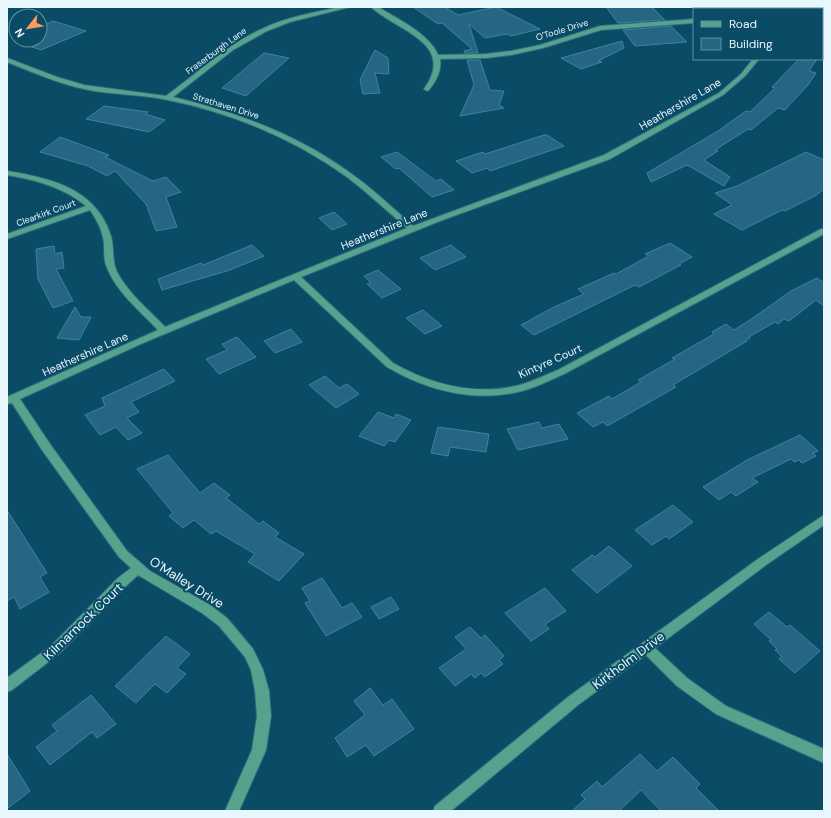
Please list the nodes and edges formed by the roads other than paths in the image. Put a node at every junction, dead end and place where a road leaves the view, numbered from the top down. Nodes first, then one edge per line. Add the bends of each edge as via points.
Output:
1 (348, 7) edge
2 (374, 7) edge
3 (693, 21) edge
4 (436, 57) junction
5 (7, 60) edge
6 (755, 60) edge
7 (427, 89) dead end
8 (167, 98) junction
9 (7, 173) edge
10 (92, 207) junction
11 (412, 229) junction
12 (824, 231) edge
13 (7, 238) edge
14 (295, 276) junction
15 (164, 331) junction
16 (11, 399) edge
17 (824, 519) edge
18 (138, 568) junction
19 (646, 647) junction
20 (7, 686) edge
21 (824, 756) edge
22 (232, 811) edge
23 (440, 811) edge

1 - 8 street, Fraserburgh Lane via 289,21 256,33
2 - 4 street via 420,38
3 - 4 street, O'Toole Drive via 600,28 541,47 511,53
4 - 7 street via 434,78
5 - 8 street, Strathaven Drive via 84,87
6 - 11 street, Heathershire Lane via 743,75 721,94 614,154
8 - 11 street, Strathaven Drive via 250,122 306,147 342,170
9 - 10 street via 61,186
10 - 13 street, Clearkirk Court
10 - 15 street via 101,218 107,233 110,264 120,283
11 - 14 street, Heathershire Lane
12 - 14 street, Kintyre Court via 561,372 522,388 506,391 452,390 417,380 403,373
14 - 15 street, Heathershire Lane
15 - 16 street, Heathershire Lane
16 - 18 street, O'Malley Drive via 123,554
17 - 19 street, Kirkholm Drive
18 - 20 street, Kilmarnock Court via 56,649
18 - 22 street, O'Malley Drive via 223,622 249,653 257,670 264,716 259,750
19 - 21 street via 682,682 721,710
19 - 23 street, Kirkholm Drive via 573,702

